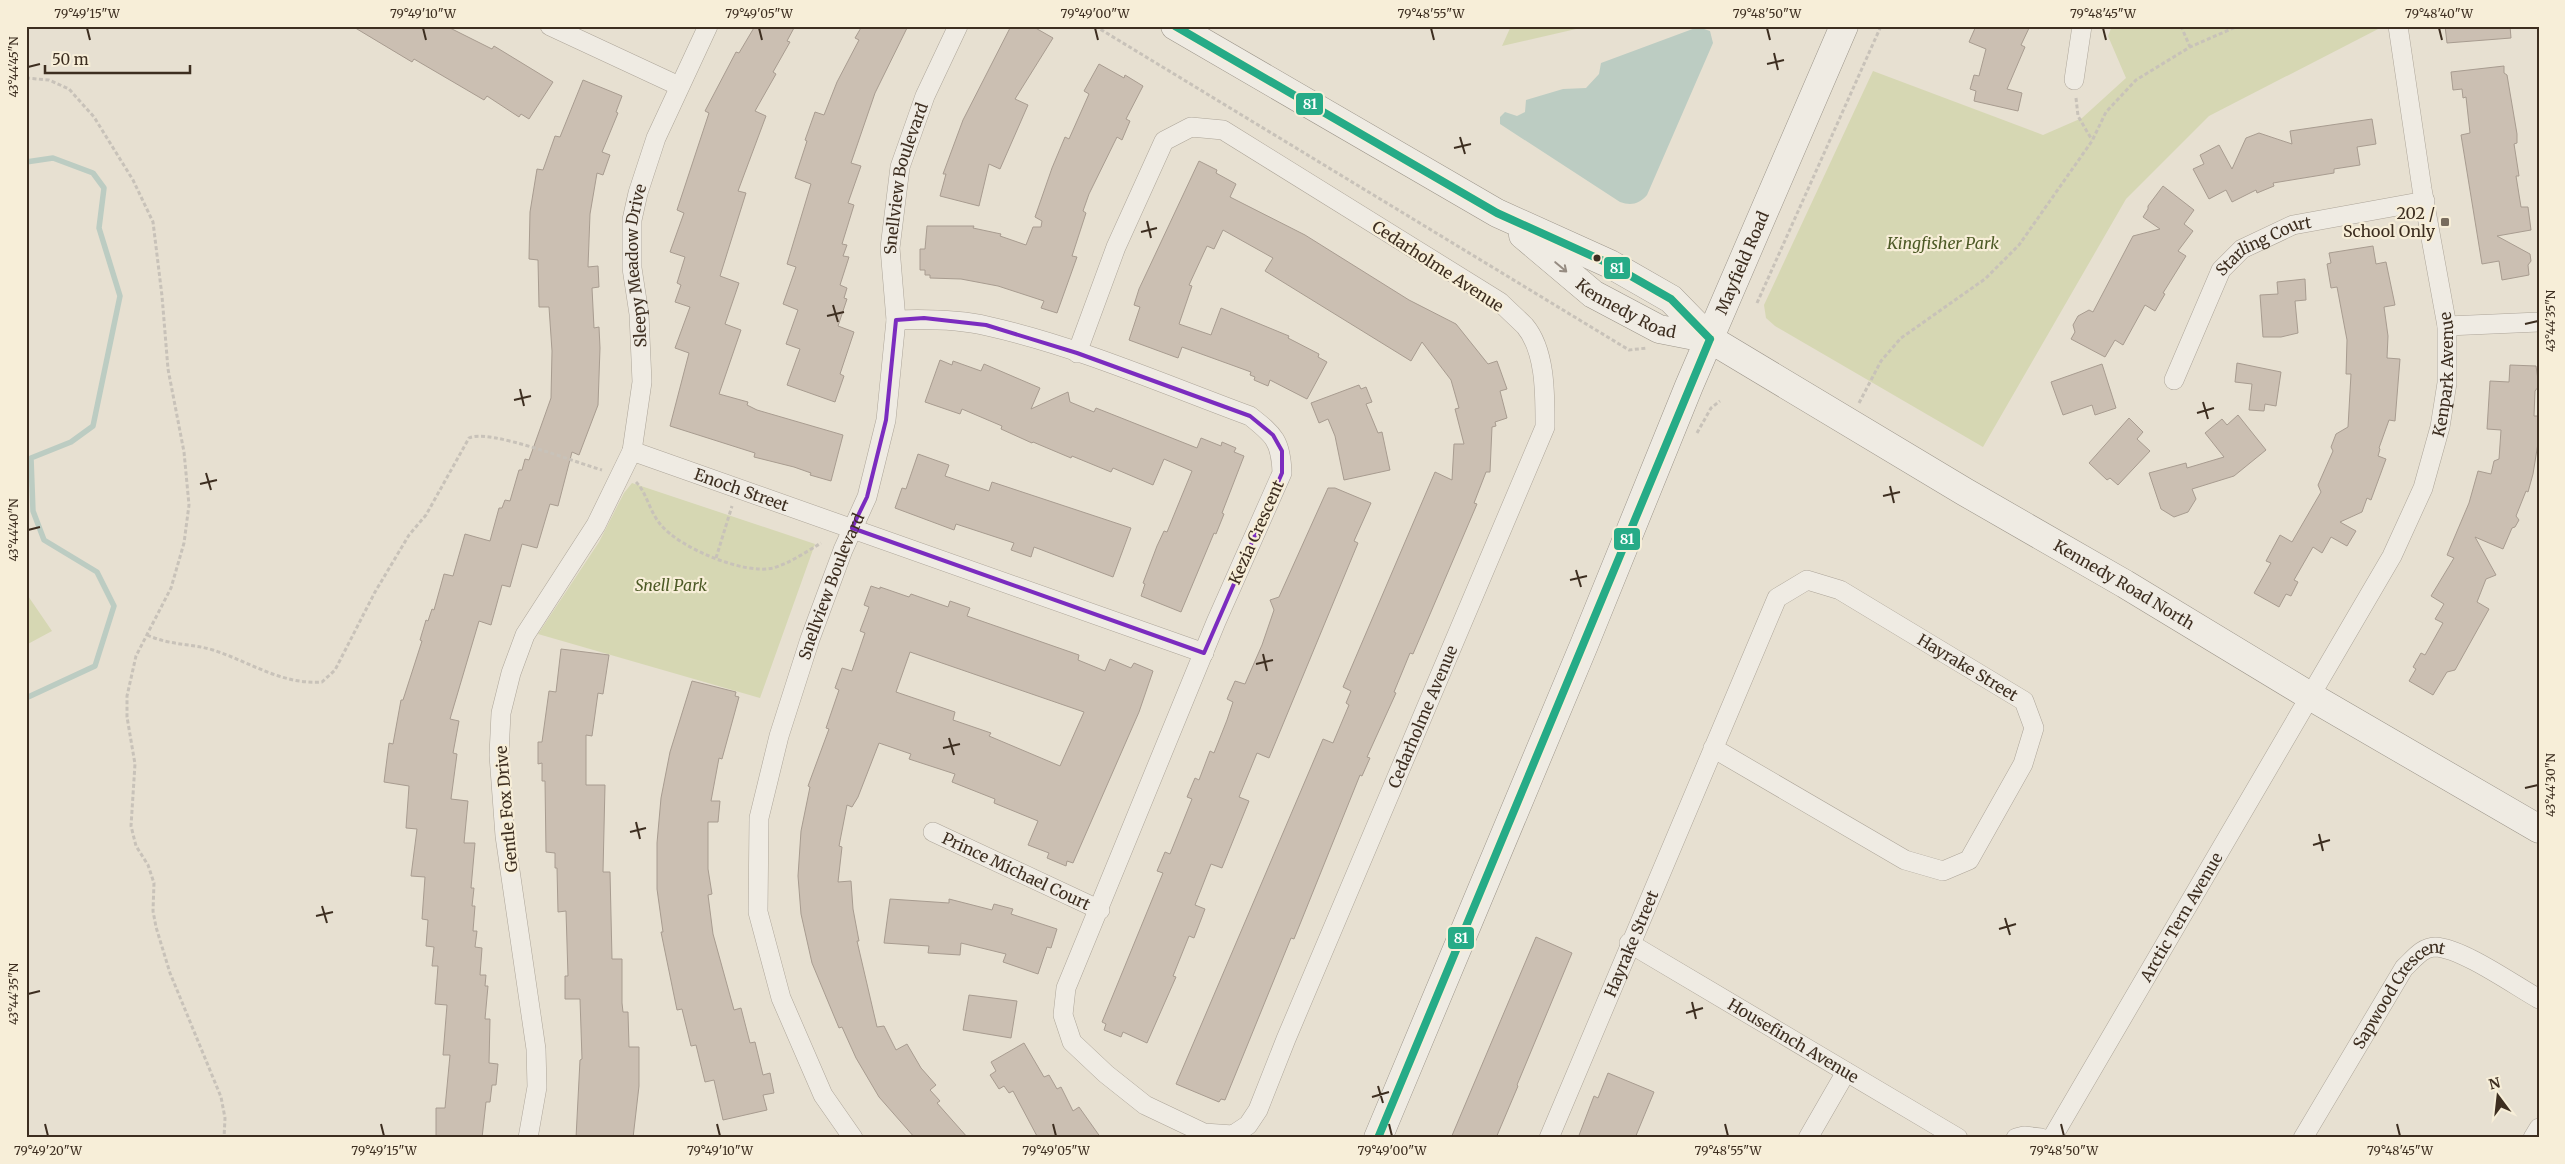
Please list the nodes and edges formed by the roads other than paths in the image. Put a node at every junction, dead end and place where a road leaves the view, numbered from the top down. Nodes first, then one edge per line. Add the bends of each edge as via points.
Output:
1 (550, 26) edge
2 (708, 26) edge
3 (958, 26) edge
4 (1175, 26) edge
5 (1844, 26) edge
6 (2082, 26) edge
7 (2398, 26) edge
8 (2074, 80) road end
9 (679, 86) junction
10 (2425, 200) junction
11 (896, 320) junction
12 (2539, 322) edge
13 (2447, 326) junction
14 (1710, 339) junction
15 (1077, 353) junction
16 (2174, 380) dead end
17 (632, 451) junction
18 (852, 528) junction
19 (1204, 654) junction
20 (2310, 696) junction
21 (1713, 748) junction
22 (2539, 828) edge
23 (933, 832) dead end
24 (1100, 910) junction
25 (1629, 944) junction
26 (2539, 999) edge
27 (1846, 1072) junction
28 (2539, 1128) edge
29 (528, 1138) edge
30 (853, 1138) edge
31 (1378, 1138) edge
32 (1549, 1138) edge
33 (1808, 1138) edge
34 (1958, 1138) edge
35 (2016, 1138) edge
36 (2041, 1138) edge
37 (2052, 1138) edge
38 (2303, 1138) edge
39 (2533, 1138) edge

1 - 9 street
2 - 9 street, Sleepy Meadow Drive
3 - 11 street, Snellview Boulevard via 925,96 900,167 890,248
4 - 14 main road, Kennedy Road via 1497,213 1593,294 1659,329
5 - 14 main road, Mayfield Road
6 - 8 street
7 - 10 street, Kenpark Avenue
9 - 17 street, Sleepy Meadow Drive via 656,138 632,220 632,268 639,314 642,382
10 - 13 street, Kenpark Avenue
10 - 16 street, Starling Court via 2293,225 2242,249 2221,270
11 - 15 street, Kezia Crescent via 924,318 986,325
11 - 18 street, Snellview Boulevard via 886,420 867,497
12 - 13 street
13 - 20 street, Kenpark Avenue via 2447,383 2440,427 2423,488 2392,556
14 - 20 main road, Kennedy Road North
14 - 31 main road, Mayfield Road
15 - 19 street, Kezia Crescent via 1250,416 1274,434 1282,451 1282,472
15 - 24 street, Cedarholme Avenue via 1116,246 1160,148 1164,141 1191,126 1224,130 1500,302 1526,328 1540,359 1546,388 1545,427 1258,1110 1248,1125 1233,1135 1204,1133 1145,1105 1072,1042 1063,1015 1066,988
17 - 18 street, Enoch Street
17 - 29 street, Gentle Fox Drive via 596,525 525,636 501,713 498,755 505,836 536,1050 537,1087
18 - 19 street
18 - 30 street, Snellview Boulevard via 807,648 779,736 759,818 758,912 781,998 823,1096
19 - 24 street, Cedarholme Avenue
20 - 22 main road, Kennedy Road North
20 - 37 street, Arctic Tern Avenue
21 - 21 street, Hayrake Street via 1777,598 1807,580 1840,590 2024,701 2034,728 2023,764 1969,860 1943,871 1905,860
21 - 25 street, Hayrake Street
23 - 24 street, Prince Michael Court
25 - 27 street, Housefinch Avenue
25 - 32 street, Hayrake Street
26 - 38 street, Sapwood Crescent via 2461,954 2435,947 2420,952 2404,968
27 - 33 street
27 - 34 street, Housefinch Avenue
28 - 39 street
35 - 36 street

